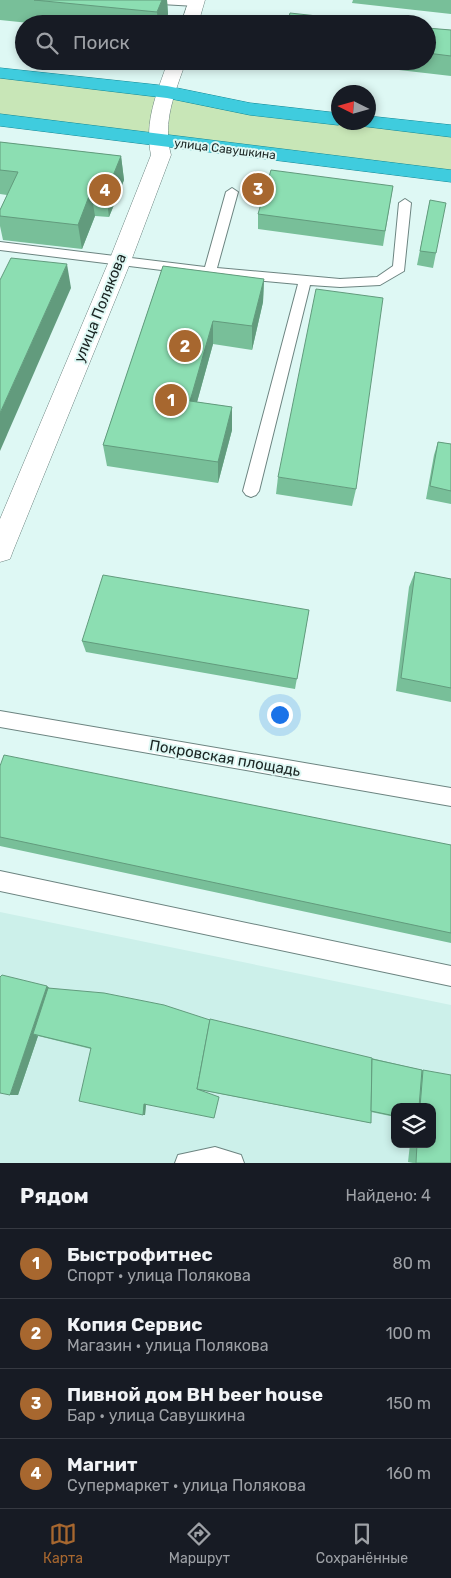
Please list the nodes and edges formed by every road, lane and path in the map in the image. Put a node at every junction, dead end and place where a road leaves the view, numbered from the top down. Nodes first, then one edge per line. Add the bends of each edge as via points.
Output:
1 (143, 0) edge
2 (196, 1) edge
3 (192, 15) edge
4 (174, 70) edge
5 (0, 73) edge
6 (167, 92) junction
7 (331, 118) edge
8 (0, 120) edge
9 (376, 123) edge
10 (451, 131) edge
11 (156, 140) junction
12 (451, 176) edge
13 (232, 192) dead end
14 (405, 203) dead end
15 (0, 246) edge
16 (120, 261) junction
17 (210, 272) junction
18 (305, 281) junction
19 (250, 490) dead end
20 (0, 551) edge
21 (0, 718) edge
22 (451, 797) edge
23 (0, 881) edge
24 (451, 976) edge
25 (186, 1163) edge
26 (233, 1163) edge

1 - 2 lane
2 - 3 street
4 - 6 street, улица Полякова
5 - 6 highway
6 - 7 highway via 250,109
6 - 11 street, улица Полякова via 157,120
8 - 11 highway, улица Савушкина
9 - 10 highway
11 - 12 highway, улица Савушкина
11 - 16 street, улица Полякова via 161,155
13 - 17 lane
14 - 18 lane via 399,268 380,281
15 - 16 lane
16 - 17 lane
16 - 20 street, улица Полякова
17 - 18 lane
18 - 19 lane
21 - 22 lane, Покровская площадь
23 - 24 lane
25 - 26 lane via 215,1158

